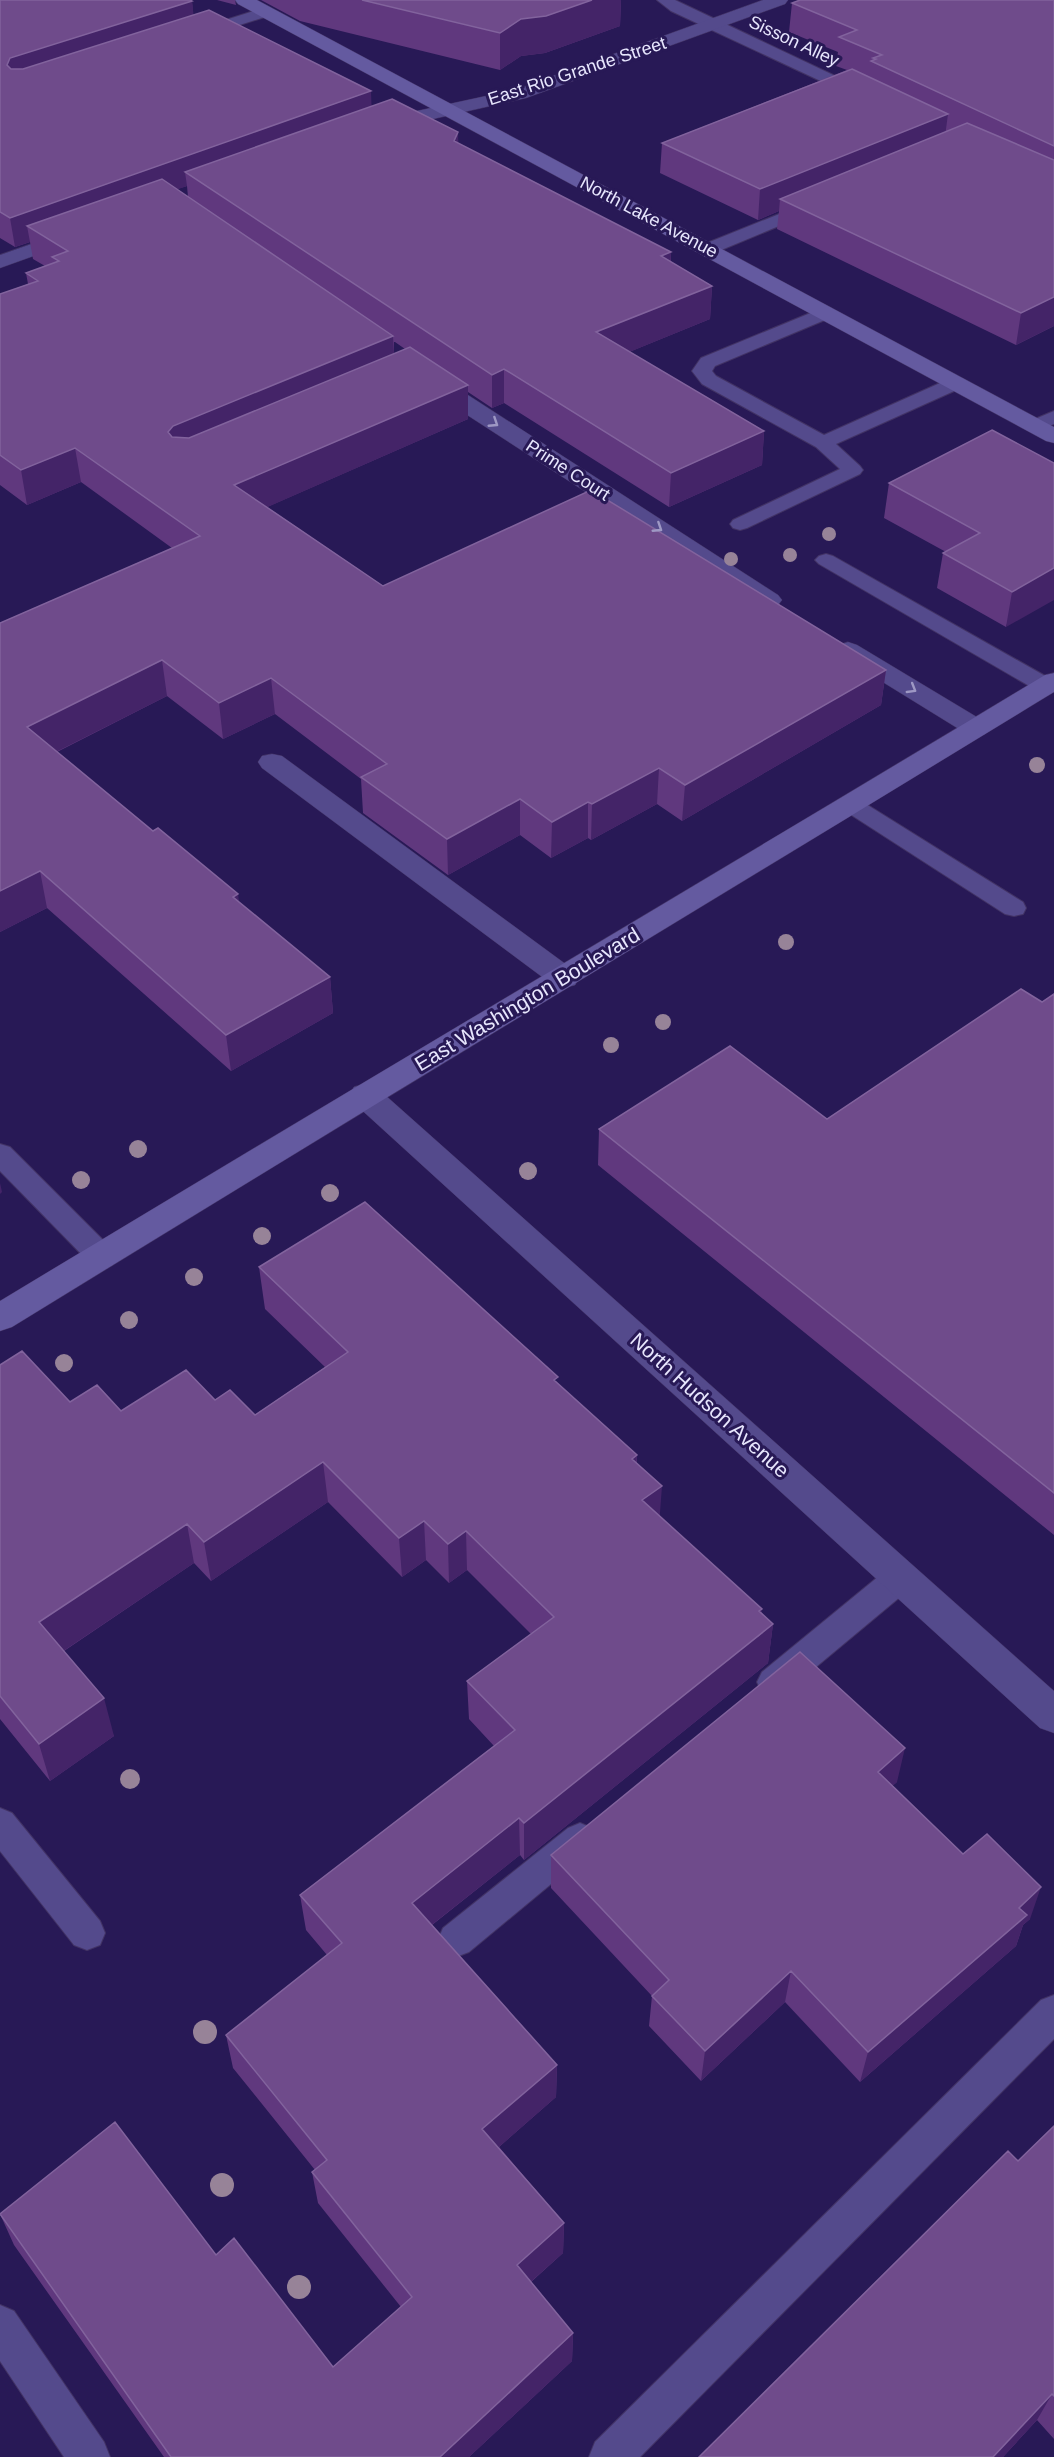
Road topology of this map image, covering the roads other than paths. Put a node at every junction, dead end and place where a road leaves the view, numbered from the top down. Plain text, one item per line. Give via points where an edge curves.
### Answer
1 (244, 0) edge
2 (665, 0) edge
3 (779, 0) edge
4 (266, 12) junction
5 (713, 25) junction
6 (185, 38) edge
7 (880, 104) edge
8 (449, 110) junction
9 (366, 130) edge
10 (826, 201) edge
11 (92, 229) edge
12 (708, 249) junction
13 (0, 262) edge
14 (825, 313) junction
15 (415, 370) edge
16 (956, 383) junction
17 (1048, 426) edge
18 (823, 443) junction
19 (740, 524) dead end
20 (826, 560) dead end
21 (784, 609) edge
22 (834, 641) edge
23 (1050, 684) edge
24 (976, 728) junction
25 (272, 762) dead end
26 (850, 804) junction
27 (1014, 908) dead end
28 (564, 978) junction
29 (365, 1095) junction
30 (0, 1154) edge
31 (102, 1257) junction
32 (0, 1318) edge
33 (901, 1577) junction
34 (751, 1700) edge
35 (1054, 1716) edge
36 (603, 1820) edge
37 (0, 1824) edge
38 (87, 1933) dead end
39 (456, 1940) dead end
40 (1054, 2013) edge
41 (0, 2325) edge
42 (89, 2457) edge
43 (610, 2457) edge

1 - 4 main road, North Lake Avenue
2 - 5 lane, Sisson Alley
3 - 5 street, East Rio Grande Street
4 - 6 lane
4 - 8 main road, North Lake Avenue
5 - 7 lane, Sisson Alley
5 - 8 street, East Rio Grande Street via 519,94
8 - 9 street, East Rio Grande Street
8 - 12 main road, North Lake Avenue
10 - 12 lane
11 - 13 street
12 - 14 main road, North Lake Avenue
14 - 16 main road, North Lake Avenue
14 - 18 lane via 708,362 702,371 709,380
15 -> 21 street, Prime Court
16 - 17 main road, North Lake Avenue
16 - 18 lane
18 - 19 lane via 853,470
20 - 23 lane
22 -> 24 street
23 - 24 main road, East Washington Boulevard
24 - 26 main road, East Washington Boulevard
25 - 28 street
26 - 27 lane
26 - 28 main road, East Washington Boulevard
28 - 29 main road, East Washington Boulevard
29 - 31 main road, East Washington Boulevard
29 - 33 street, North Hudson Avenue
30 - 31 lane
31 - 32 main road, East Washington Boulevard
33 - 34 lane
33 - 35 street, North Hudson Avenue
36 - 39 lane
37 - 38 lane
40 - 43 lane
41 - 42 lane

